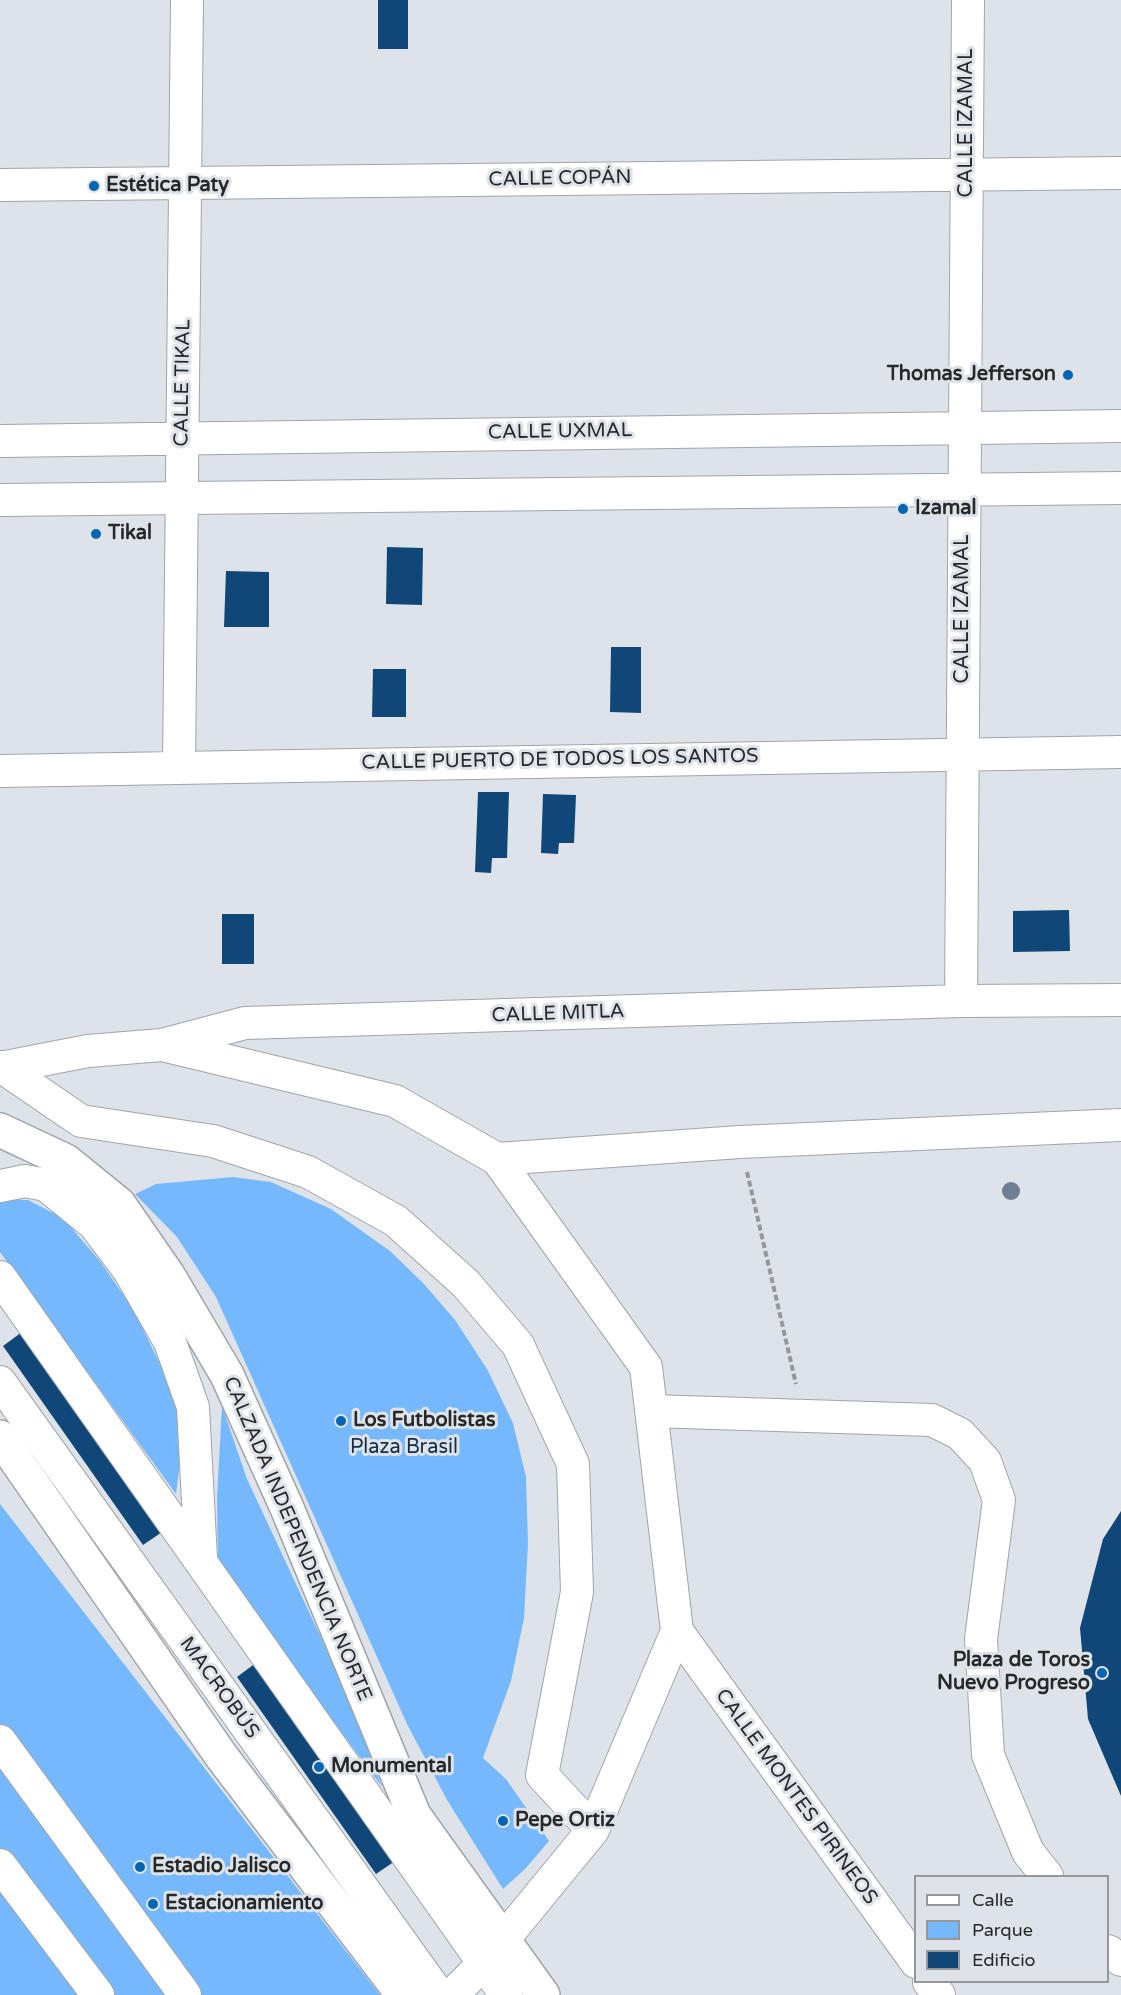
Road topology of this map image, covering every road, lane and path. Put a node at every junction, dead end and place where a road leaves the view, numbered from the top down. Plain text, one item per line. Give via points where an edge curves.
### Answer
1 (187, 0) edge
2 (968, 0) edge
3 (1121, 173) edge
4 (967, 175) junction
5 (185, 183) junction
6 (0, 185) edge
7 (1121, 426) edge
8 (964, 428) junction
9 (182, 437) junction
10 (0, 441) edge
11 (1121, 488) edge
12 (964, 490) junction
13 (182, 499) junction
14 (0, 500) edge
15 (1121, 752) edge
16 (962, 755) junction
17 (179, 766) junction
18 (0, 771) edge
19 (1121, 1000) edge
20 (961, 1001) junction
21 (162, 1045) junction
22 (1, 1067) edge
23 (1121, 1125) edge
24 (0, 1130) edge
25 (740, 1142) junction
26 (497, 1159) junction
27 (0, 1186) edge
28 (0, 1277) edge
29 (0, 1382) edge
30 (651, 1411) junction
31 (804, 1415) junction
32 (0, 1437) edge
33 (201, 1559) junction
34 (677, 1631) junction
35 (0, 1741) edge
36 (593, 1830) junction
37 (0, 1865) edge
38 (1046, 1875) edge
39 (493, 1951) junction
40 (914, 1961) edge
41 (930, 1983) edge
42 (98, 1995) edge
43 (185, 1995) edge
44 (403, 1995) edge
45 (439, 1995) edge
46 (452, 1995) edge
47 (506, 1995) edge
48 (543, 1995) edge
49 (939, 1995) edge

1 - 5 street, CALLE TIKAL
2 - 4 street, CALLE IZAMAL
3 - 4 street, CALLE COPÁN
4 - 5 street, CALLE COPÁN
4 - 8 street, CALLE IZAMAL
5 - 6 street, CALLE COPÁN
5 - 9 street, CALLE TIKAL
7 - 8 street, CALLE UXMAL
8 - 9 street, CALLE UXMAL
8 - 12 street, CALLE IZAMAL
9 - 10 street, CALLE UXMAL
9 - 13 street, CALLE TIKAL
11 - 12 street
12 - 13 street
12 - 16 street, CALLE IZAMAL
13 - 14 street
13 - 17 street, CALLE TIKAL
15 - 16 street, CALLE PUERTO DE TODOS LOS SANTOS
16 - 17 street, CALLE PUERTO DE TODOS LOS SANTOS
16 - 20 street, CALLE IZAMAL
17 - 18 street, CALLE PUERTO DE TODOS LOS SANTOS
19 - 20 street, CALLE MITLA
20 - 21 street, CALLE MITLA via 245,1023
21 - 22 street, CALLE MITLA via 88,1051
21 - 26 street via 395,1101
22 - 36 street via 81,1121 213,1142 308,1172 396,1221 466,1284 518,1345 573,1464 577,1592 542,1776
23 - 25 street
24 - 39 main road, CALZADA INDEPENDENCIA NORTE via 66,1161 119,1204 168,1275 237,1395 288,1508 414,1815
25 - 26 street
25 - 31 path
26 - 30 street via 646,1367
27 - 33 street via 25,1181 46,1185 94,1224 130,1272 170,1342 193,1407
28 - 33 street
29 - 45 street, MACROBÚS
30 - 31 street
30 - 34 street
31 - 38 street via 932,1419 960,1434 985,1461 999,1500 981,1639 988,1755 1028,1852
32 - 44 main road via 222,1757
33 - 39 street
34 - 36 street
34 - 40 street, CALLE MONTES PIRINEOS
35 - 43 street
36 - 39 street
37 - 42 street
39 - 46 street
39 - 47 street
39 - 48 main road, CALZADA INDEPENDENCIA NORTE
41 - 49 street

